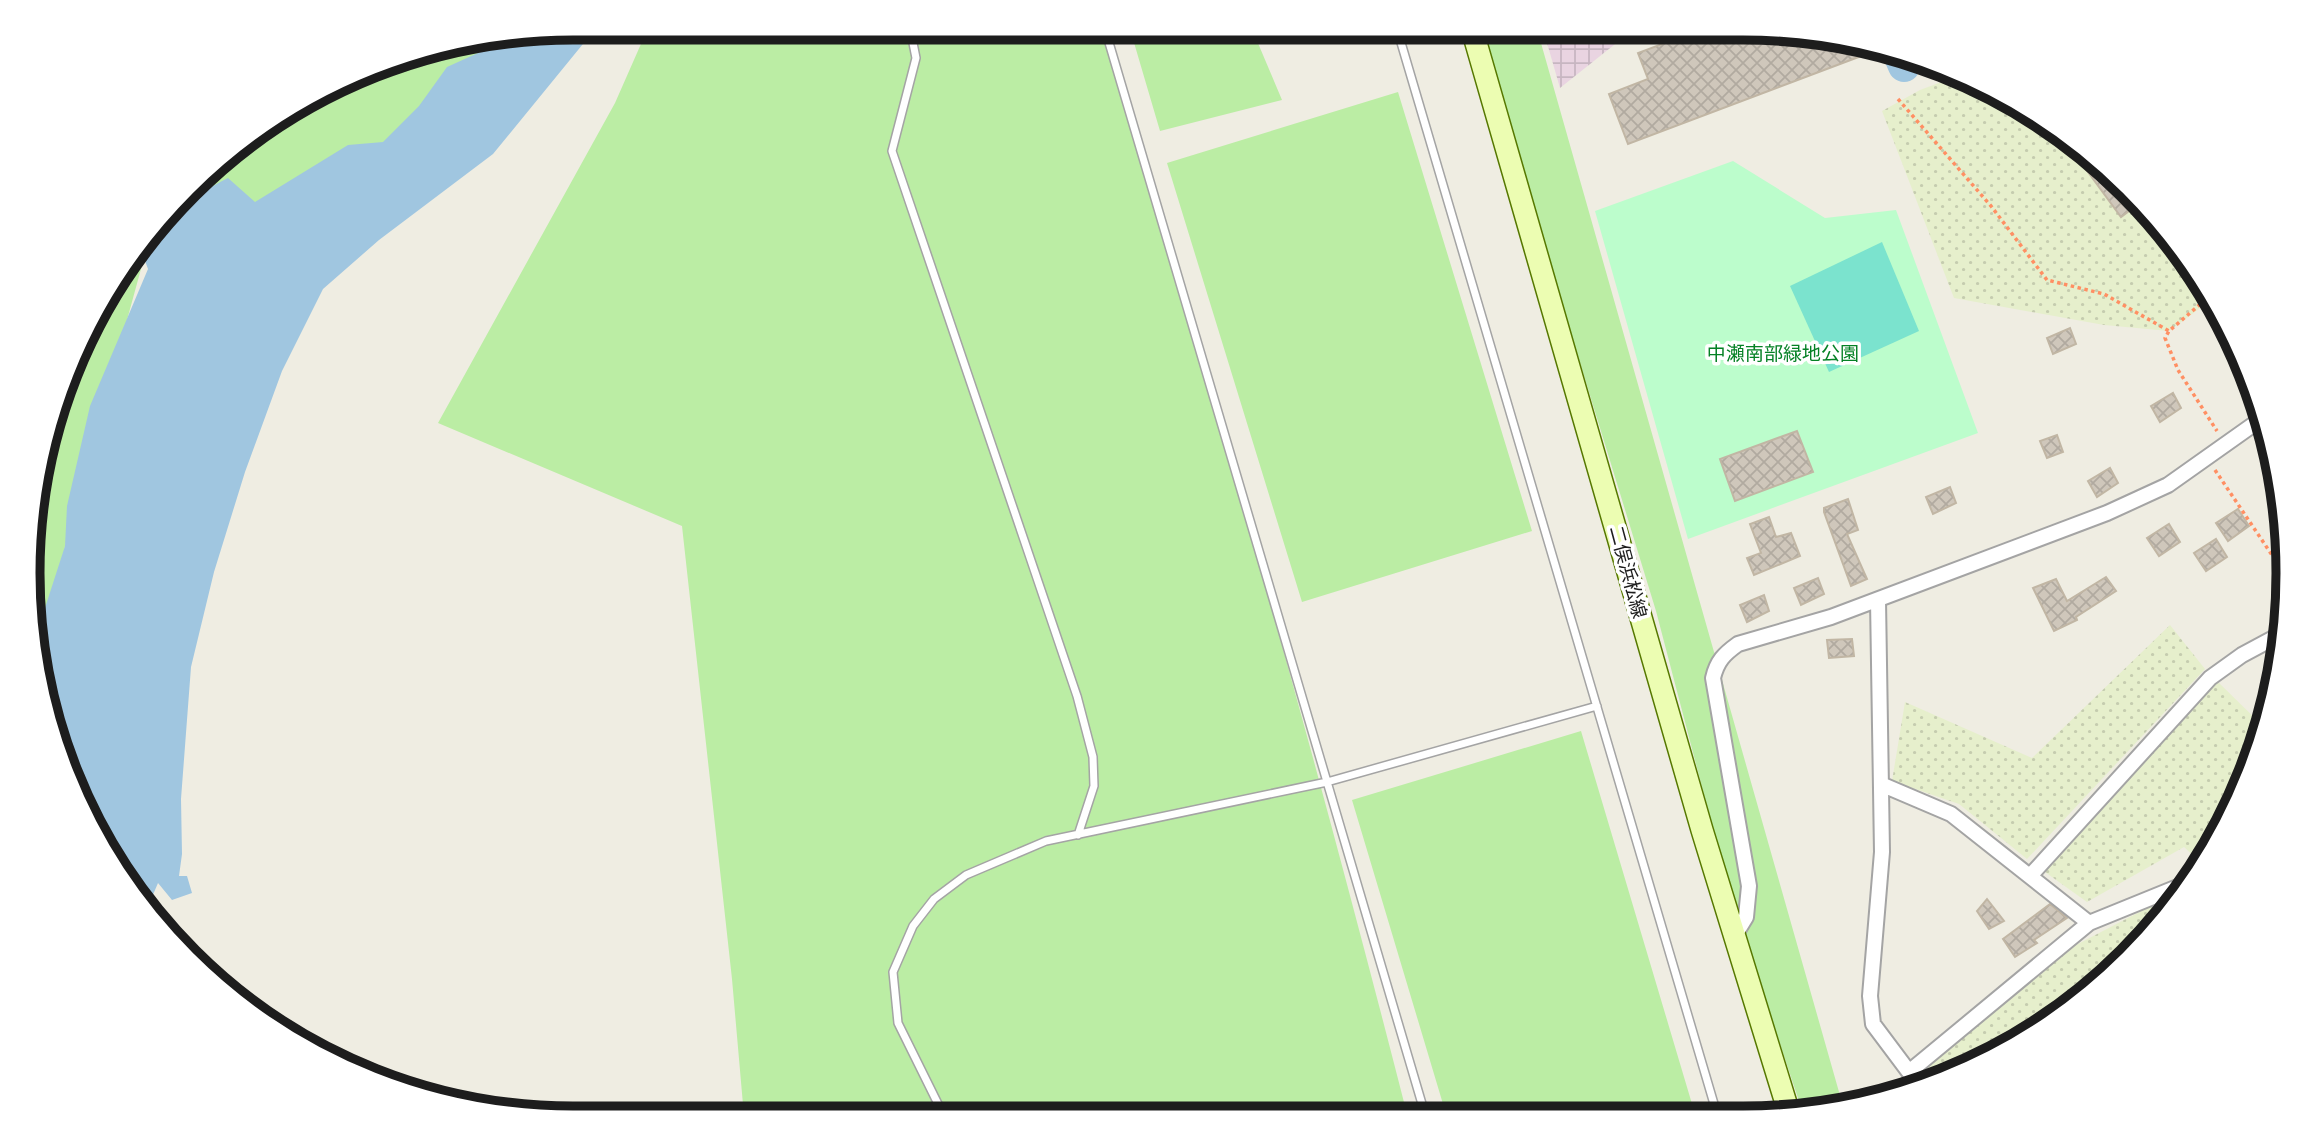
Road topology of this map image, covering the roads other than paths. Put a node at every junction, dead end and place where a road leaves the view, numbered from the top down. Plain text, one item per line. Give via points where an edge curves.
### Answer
1 (912, 40) edge
2 (1108, 40) edge
3 (1400, 40) edge
4 (1475, 40) edge
5 (2254, 424) edge
6 (1878, 600) junction
7 (2271, 639) edge
8 (1597, 706) junction
9 (1327, 782) junction
10 (1883, 785) junction
11 (1078, 835) junction
12 (2030, 876) junction
13 (2171, 890) edge
14 (2089, 923) junction
15 (1735, 935) junction
16 (1786, 1104) edge
17 (939, 1106) edge
18 (1423, 1106) edge
19 (1715, 1106) edge

1 - 11 lane via 916,58 892,151 1077,696 1093,757 1094,786
2 - 9 lane
3 - 8 lane
4 - 15 main road, 二俣浜松線
5 - 6 street via 2168,485 2107,513
6 - 10 street
6 - 15 street via 1738,644 1716,662 1716,699 1749,886 1746,917
7 - 12 street via 2210,678
8 - 9 lane
8 - 19 lane
9 - 11 lane
9 - 18 lane
10 - 12 street via 1951,814
10 - 14 street via 1870,996 1873,1024 1909,1072
11 - 17 lane via 1046,841 966,875 934,899 897,957 893,972 898,1023
12 - 14 street
13 - 14 street
15 - 16 main road, 二俣浜松線

